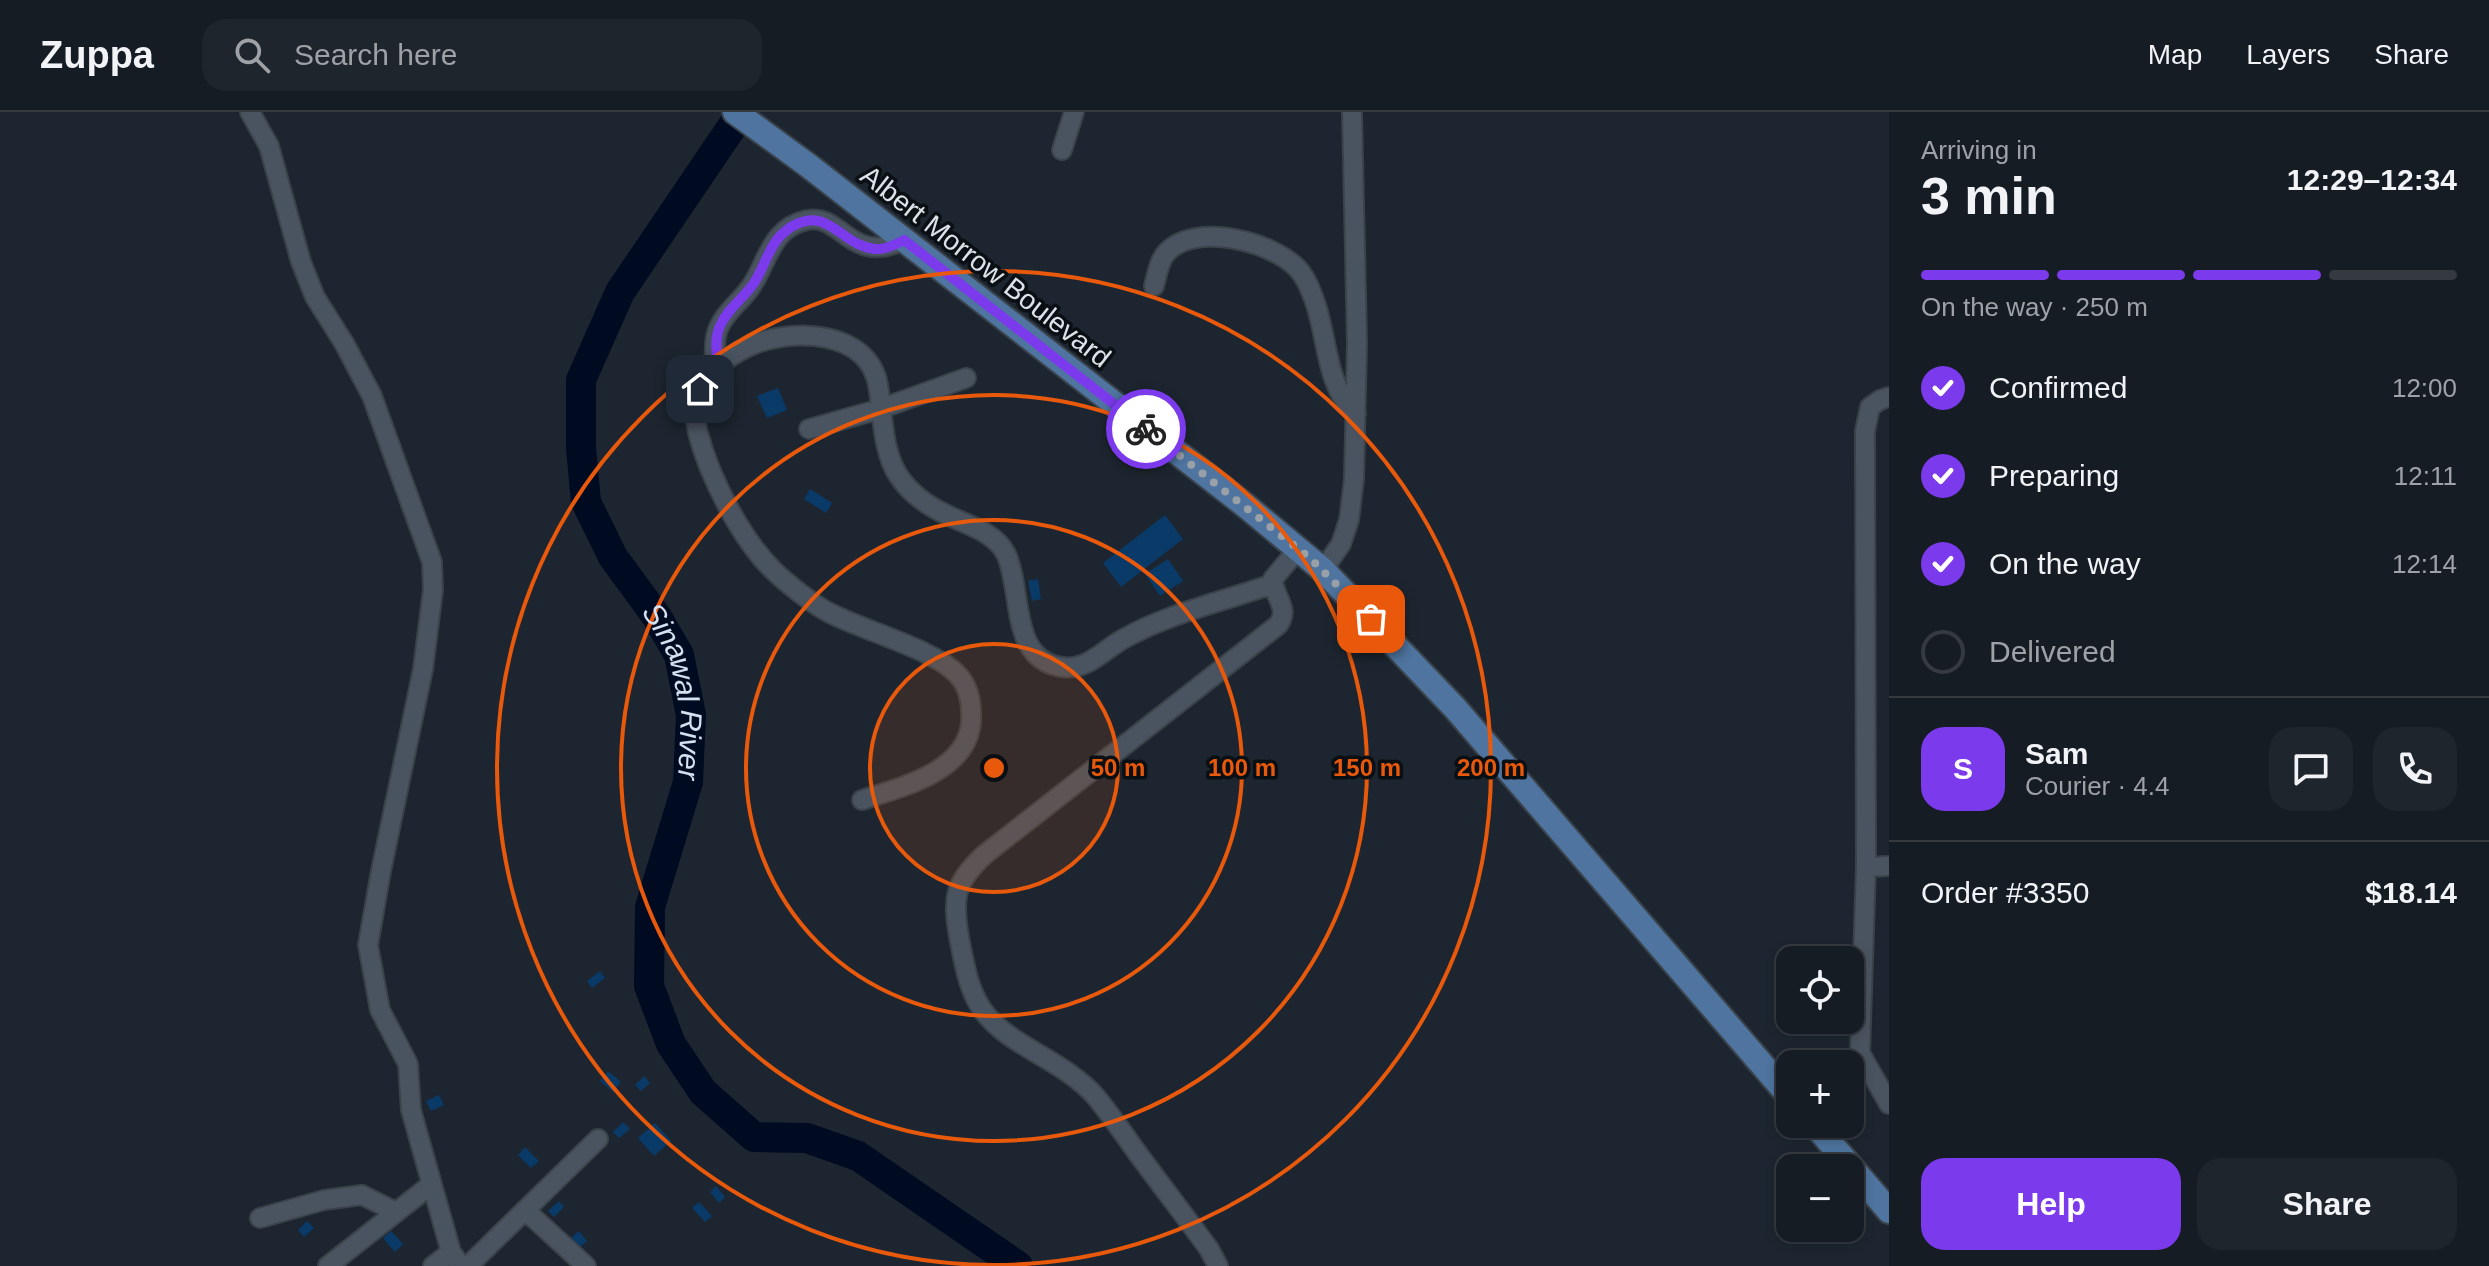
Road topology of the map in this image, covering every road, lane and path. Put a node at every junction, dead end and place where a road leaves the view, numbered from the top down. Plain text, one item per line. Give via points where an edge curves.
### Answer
1 (250, 112) edge
2 (735, 112) edge
3 (1059, 112) edge
4 (1074, 112) edge
5 (1352, 112) edge
6 (1068, 130) junction
7 (1062, 150) dead end
8 (904, 240) junction
9 (1154, 286) dead end
10 (715, 370) junction
11 (966, 378) dead end
12 (1889, 397) edge
13 (880, 409) junction
14 (1356, 414) junction
15 (809, 429) dead end
16 (1298, 549) junction
17 (1323, 570) junction
18 (1273, 584) junction
19 (862, 800) dead end
20 (1889, 866) edge
21 (1866, 867) junction
22 (1855, 1050) edge
23 (1864, 1071) edge
24 (1776, 1081) edge
25 (1889, 1104) edge
26 (1826, 1138) edge
27 (598, 1139) dead end
28 (432, 1184) junction
29 (525, 1210) junction
30 (1889, 1211) edge
31 (396, 1212) junction
32 (260, 1218) dead end
33 (456, 1259) edge
34 (328, 1266) edge
35 (433, 1266) edge
36 (468, 1266) edge
37 (586, 1266) edge
38 (1218, 1266) edge

1 - 28 street via 269,146 315,297 372,396 432,562 423,669 368,945 380,1010 408,1064 411,1110
2 - 8 main road, Albert Morrow Boulevard
3 - 6 street
4 - 6 street
5 - 14 street
6 - 7 street
8 - 10 street via 876,249 826,222 809,219 791,227 773,242 756,280 728,310 718,329
8 - 16 main road, Albert Morrow Boulevard
9 - 14 street via 1163,255 1186,240 1206,236 1246,241 1275,252 1297,268 1312,295 1332,373
10 - 13 street via 755,344 830,338 858,351 871,367
10 - 19 street via 700,389 693,416 700,444 742,530 772,570 827,612 941,661 960,677 972,701 963,748 941,769
11 - 13 street
12 - 21 street via 1870,407 1865,431
13 - 15 street
13 - 18 street via 896,473 914,496 979,529 1004,551 1016,585 1022,633 1049,664 1079,666 1124,638
14 - 17 street via 1349,520
16 - 17 main road, Albert Morrow Boulevard
16 - 18 street
17 - 24 main road, Albert Morrow Boulevard via 1455,708
18 - 38 street via 1284,614 1278,625 984,855 964,875 956,896 964,966 984,1012 1095,1096
20 - 21 street
21 - 22 street
23 - 25 street
26 - 30 main road
27 - 29 street
28 - 31 street
28 - 33 street
29 - 36 street
29 - 37 street
31 - 32 street via 362,1195
31 - 34 street
33 - 35 street

